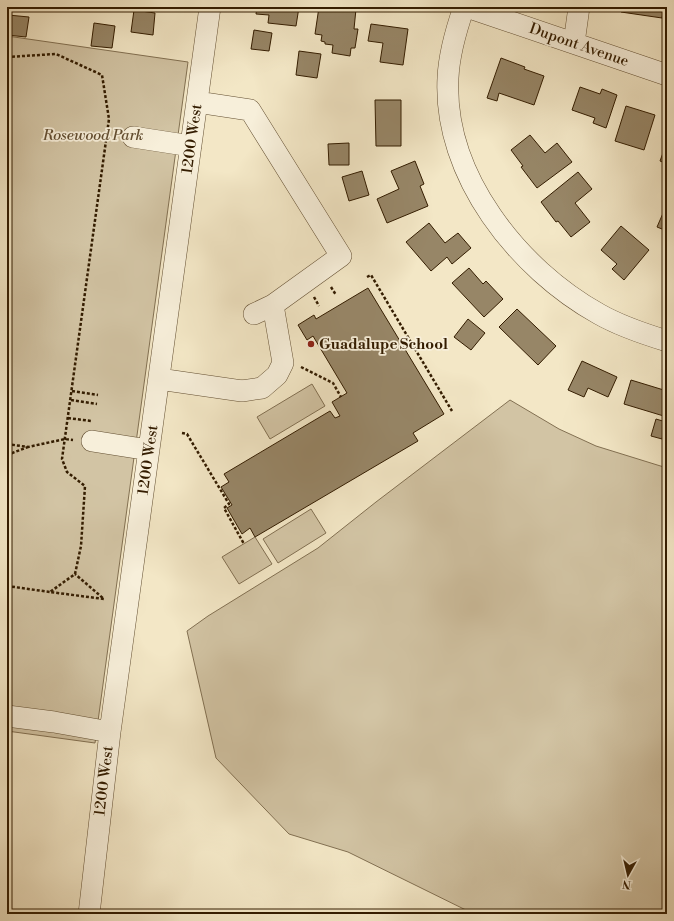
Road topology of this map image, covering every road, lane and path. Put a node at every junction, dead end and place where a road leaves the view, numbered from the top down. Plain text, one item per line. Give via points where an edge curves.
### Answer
1 (210, 7) edge
2 (464, 7) edge
3 (468, 7) edge
4 (579, 7) edge
5 (574, 43) junction
6 (7, 57) edge
7 (667, 74) edge
8 (197, 102) junction
9 (133, 137) dead end
10 (191, 146) junction
11 (367, 277) dead end
12 (273, 305) junction
13 (254, 314) dead end
14 (667, 341) edge
15 (295, 364) dead end
16 (159, 379) junction
17 (72, 391) junction
18 (98, 395) dead end
19 (341, 397) dead end
20 (70, 400) junction
21 (97, 404) dead end
22 (452, 411) dead end
23 (68, 418) junction
24 (93, 432) joint
25 (182, 433) dead end
26 (65, 439) junction
27 (7, 444) edge
28 (28, 447) junction
29 (149, 450) junction
30 (7, 455) edge
31 (244, 544) dead end
32 (75, 574) junction
33 (7, 586) edge
34 (50, 592) junction
35 (7, 716) edge
36 (110, 732) junction
37 (89, 914) edge

1 - 8 street, 1200 West
2 - 14 street via 449,63 450,112 463,164 490,214 510,241 574,298 600,315
3 - 5 street, Dupont Avenue
4 - 5 street
5 - 7 street, Dupont Avenue
6 - 17 path via 56,54 102,74 109,119
8 - 10 street, 1200 West
8 - 12 street via 250,110 341,256
9 - 10 street
10 - 16 street, 1200 West
11 - 22 path via 371,275
12 - 13 street
12 - 16 street via 284,363 277,375 262,388 242,391
15 - 19 path via 333,383
16 - 29 street, 1200 West
17 - 18 path
17 - 20 path
20 - 21 path
20 - 23 path
23 - 24 path
23 - 26 path
24 - 29 street
25 - 31 path via 187,434 229,504 224,508
26 - 28 path
26 - 32 path via 62,459 67,472 85,486 81,546
27 - 28 path
28 - 30 path
29 - 36 street, 1200 West
32 - 34 path
32 - 34 path via 105,599
33 - 34 path
35 - 36 street
36 - 37 street, 1200 West

